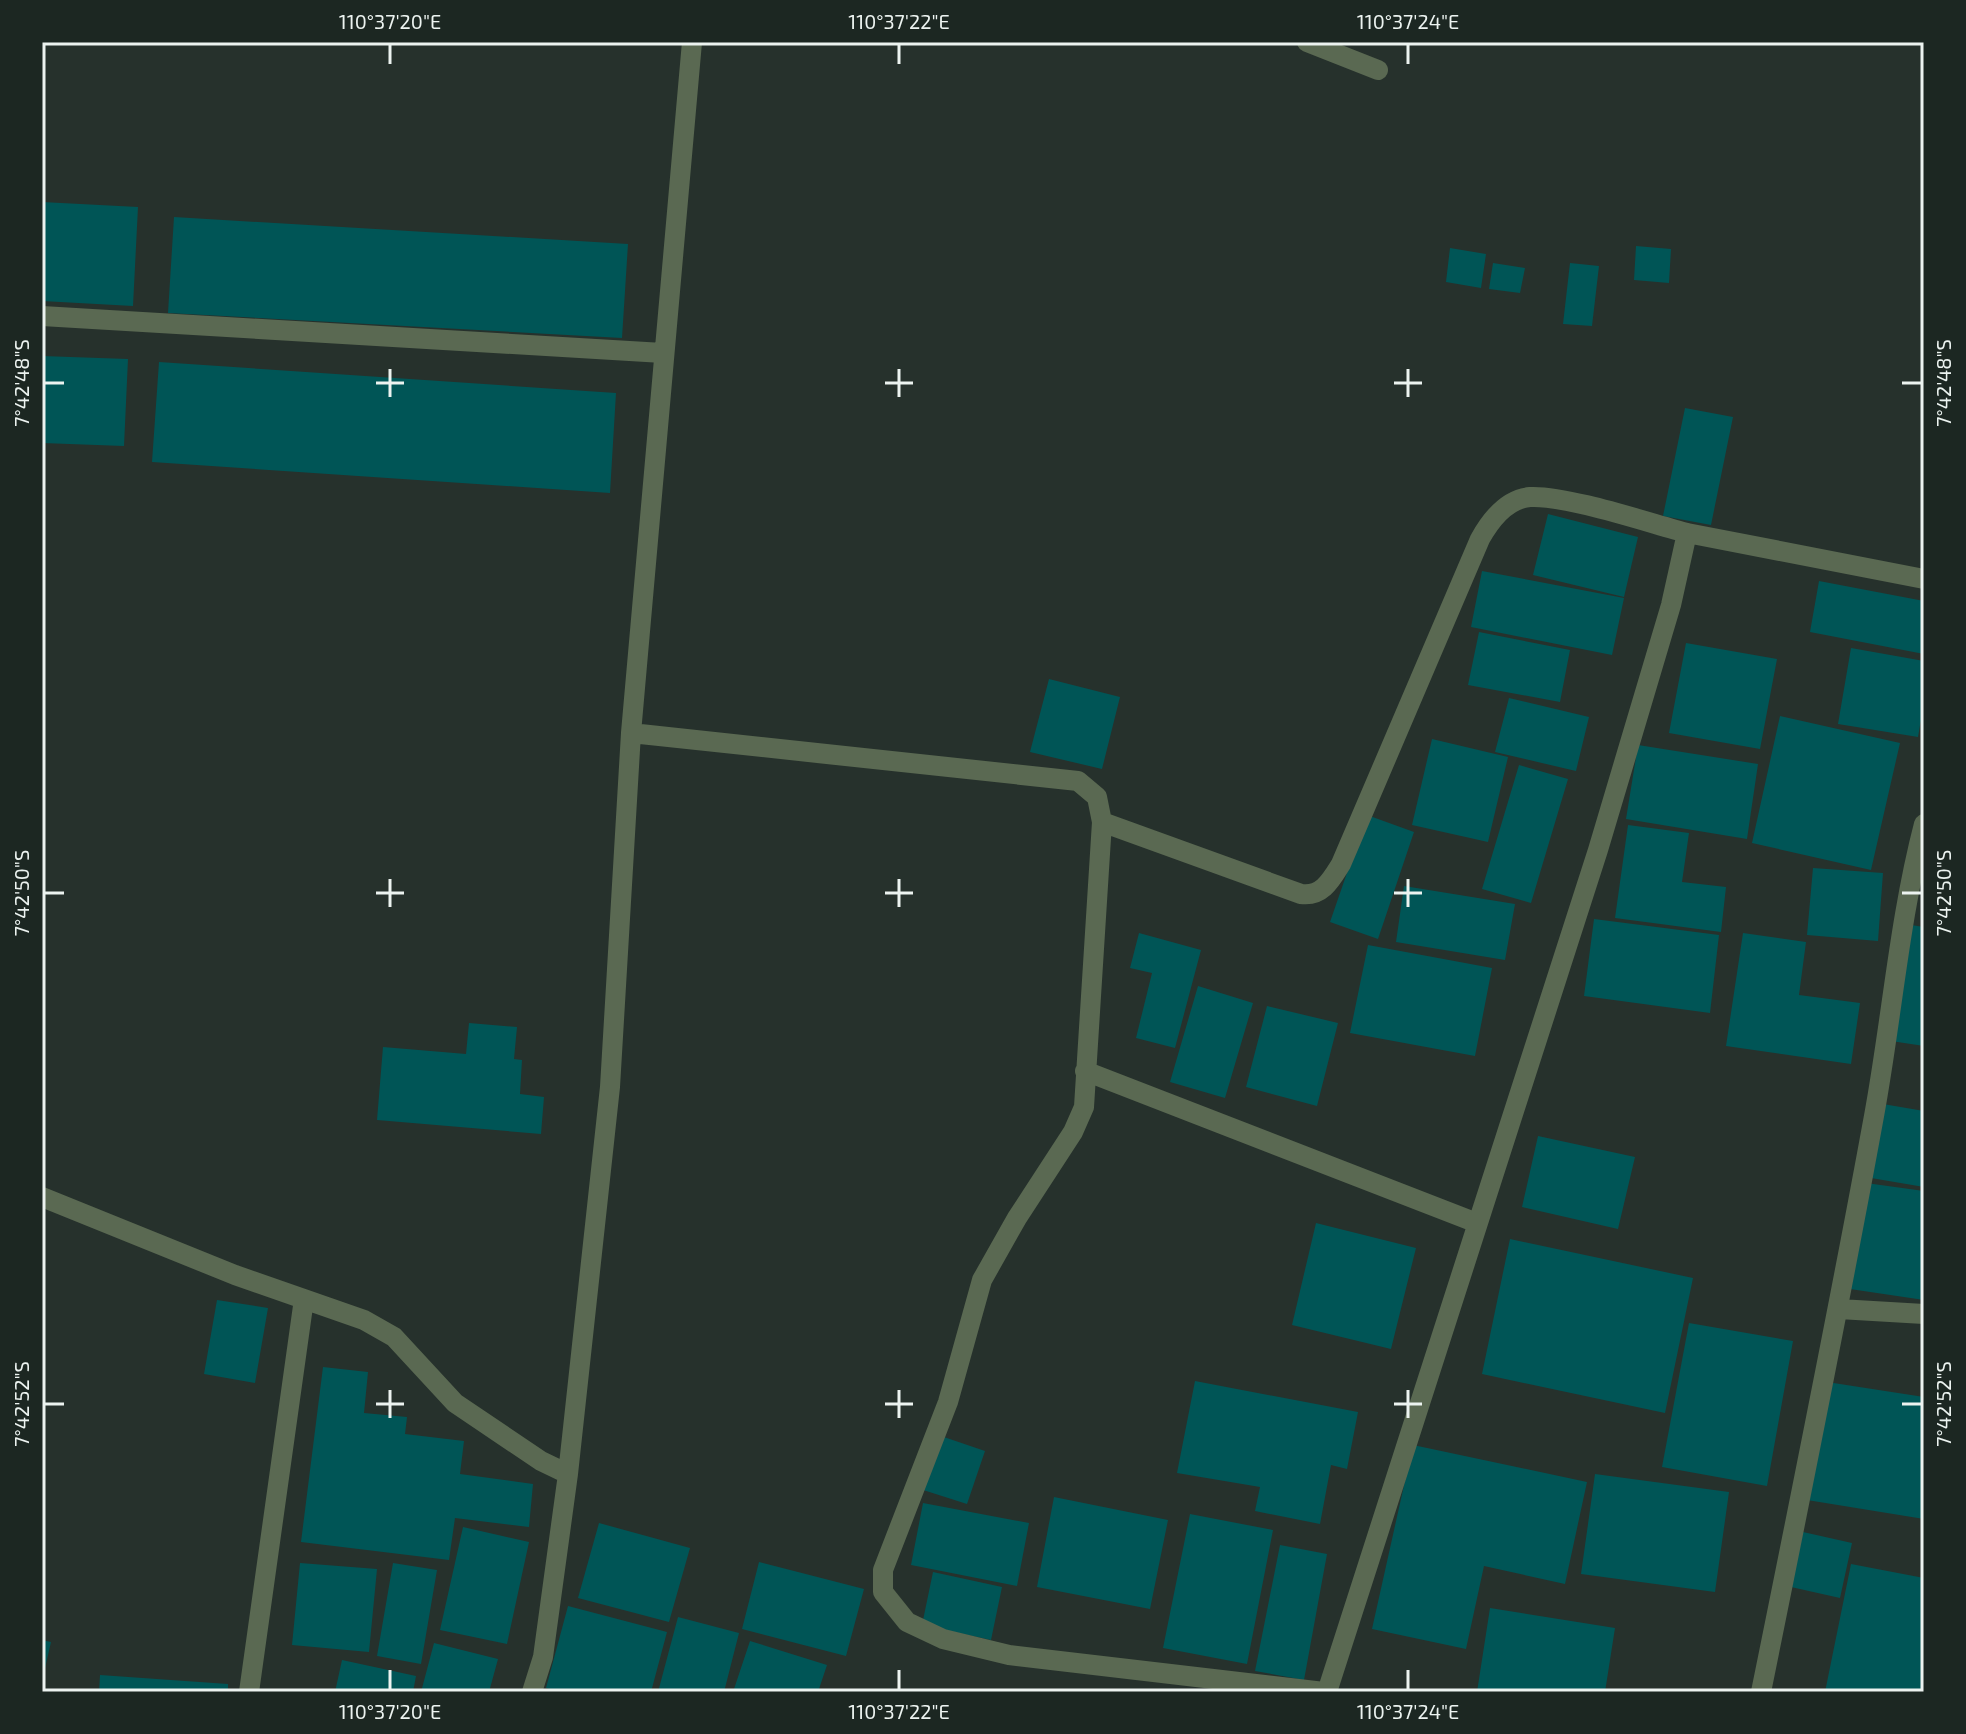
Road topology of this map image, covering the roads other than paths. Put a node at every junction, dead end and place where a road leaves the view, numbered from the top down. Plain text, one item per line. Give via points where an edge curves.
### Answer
1 (692, 42) edge
2 (1307, 42) edge
3 (1378, 70) dead end
4 (42, 316) edge
5 (663, 353) junction
6 (1687, 533) junction
7 (1924, 579) edge
8 (631, 733) junction
9 (1102, 822) junction
10 (1924, 824) edge
11 (1916, 900) edge
12 (1085, 1071) junction
13 (42, 1197) edge
14 (1477, 1223) junction
15 (304, 1299) junction
16 (1839, 1309) junction
17 (1924, 1314) edge
18 (568, 1474) junction
19 (249, 1692) edge
20 (532, 1692) edge
21 (1325, 1692) edge
22 (1761, 1692) edge

1 - 5 street
2 - 3 street
4 - 5 street
5 - 8 street
6 - 7 street
6 - 9 street via 1529,497 1500,512 1480,539 1341,864 1317,893 1301,894
6 - 14 street via 1671,605 1598,850
8 - 9 street via 1078,781 1097,797
8 - 18 street via 610,1087
9 - 12 street
10 - 11 street
11 - 16 street
12 - 14 street
12 - 21 street via 1084,1107 1073,1132 982,1280 948,1402 883,1570 883,1592 907,1622 943,1639 1009,1655
13 - 15 street
14 - 21 street
15 - 18 street via 394,1337 455,1403
15 - 19 street
16 - 17 street
16 - 22 street
18 - 20 street via 543,1657

